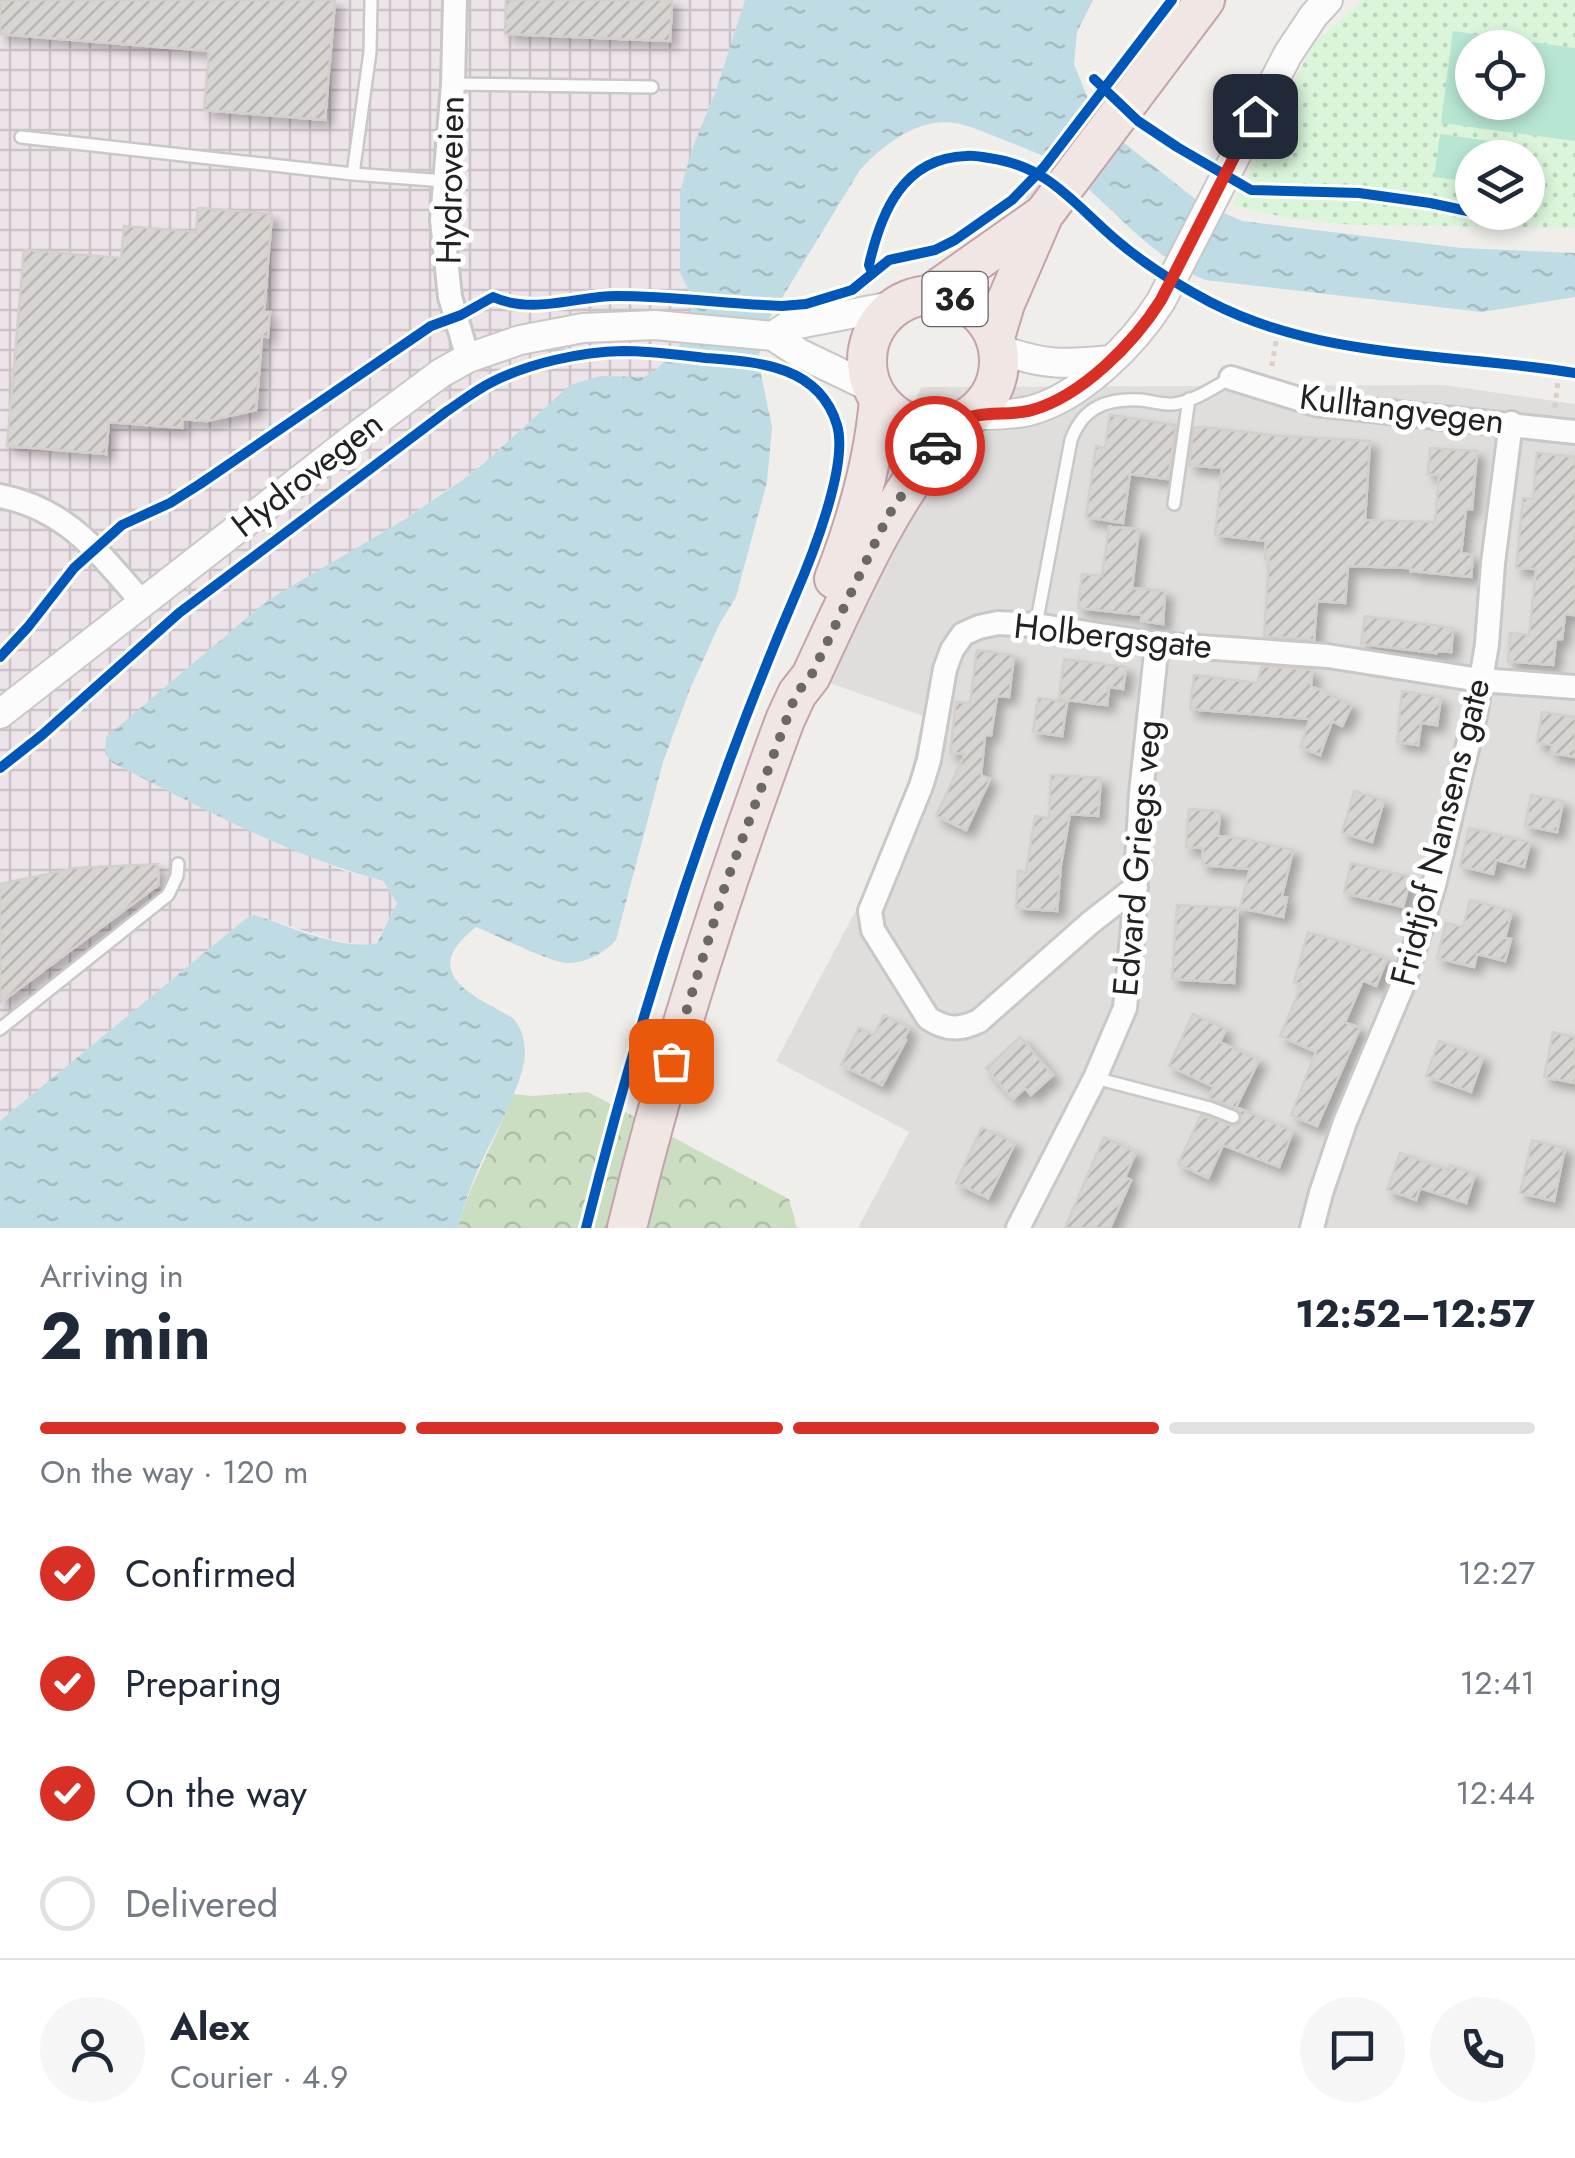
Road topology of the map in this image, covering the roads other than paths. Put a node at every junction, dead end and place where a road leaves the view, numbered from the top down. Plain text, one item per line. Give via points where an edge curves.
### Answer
1 (371, 0) edge
2 (455, 0) edge
3 (1205, 0) edge
4 (1328, 0) edge
5 (453, 84) junction
6 (652, 86) dead end
7 (21, 137) dead end
8 (353, 174) junction
9 (445, 181) junction
10 (1044, 214) junction
11 (913, 300) junction
12 (773, 336) junction
13 (997, 343) junction
14 (468, 358) junction
15 (1110, 360) junction
16 (1231, 378) joint
17 (875, 393) junction
18 (1189, 399) junction
19 (963, 420) junction
20 (1511, 423) junction
21 (1564, 430) edge
22 (0, 496) edge
23 (1174, 504) dead end
24 (142, 602) junction
25 (1036, 625) junction
26 (1157, 644) junction
27 (1480, 680) junction
28 (1575, 687) edge
29 (796, 694) junction
30 (0, 714) edge
31 (178, 864) dead end
32 (1136, 888) junction
33 (0, 1029) edge
34 (1095, 1078) junction
35 (1233, 1118) dead end
36 (627, 1228) edge
37 (1018, 1228) edge
38 (1312, 1228) edge

1 - 8 lane
2 - 5 street, Hydroveien
3 - 10 highway, 36
4 - 15 street via 1288,54 1168,288 1146,324
5 - 6 lane
5 - 9 street, Hydroveien
7 - 8 lane
8 - 9 lane
9 - 14 street, Hydroveien via 450,297
10 - 11 highway, 36
10 - 13 highway, 36 via 1005,304
11 - 12 street via 788,326
11 - 13 highway, 36 via 950,296 969,305 985,318
11 - 17 highway, 36 via 883,317 872,333 867,370
12 - 14 street, Hydrovegen via 655,324 567,331
12 - 17 street
13 - 15 street via 1028,360
13 - 19 highway, 36 via 995,386
14 - 24 street, Hydrovegen
15 - 19 street via 1053,402
16 - 18 lane
16 - 20 street, Kulltangvegen via 1315,404
17 - 19 highway via 912,424 932,428
17 - 29 highway, 36 via 875,442 862,499 798,671
18 - 23 lane
18 - 25 lane via 1110,401 1080,420
19 - 29 highway, 36 via 926,458 888,516 811,676
20 - 21 street, Kulltangvegen
20 - 27 street, Fridtjof Nansens gate
22 - 24 street via 70,526
24 - 30 street, Hydrovegen
25 - 26 street, Holbergsgate
25 - 32 street, Holbergsgate via 979,627 963,634 952,650 928,760 870,911 872,930 928,1018 940,1026 966,1027
26 - 27 street, Holbergsgate via 1328,656
26 - 32 street, Edvard Griegs veg
27 - 28 street, Holbergsgate
27 - 38 street, Fridtjof Nansens gate via 1419,940 1346,1122
29 - 36 highway, 36 via 693,985
31 - 33 lane via 168,895
32 - 34 street, Edvard Griegs veg via 1125,1008
34 - 35 lane
34 - 37 street, Edvard Griegs veg

